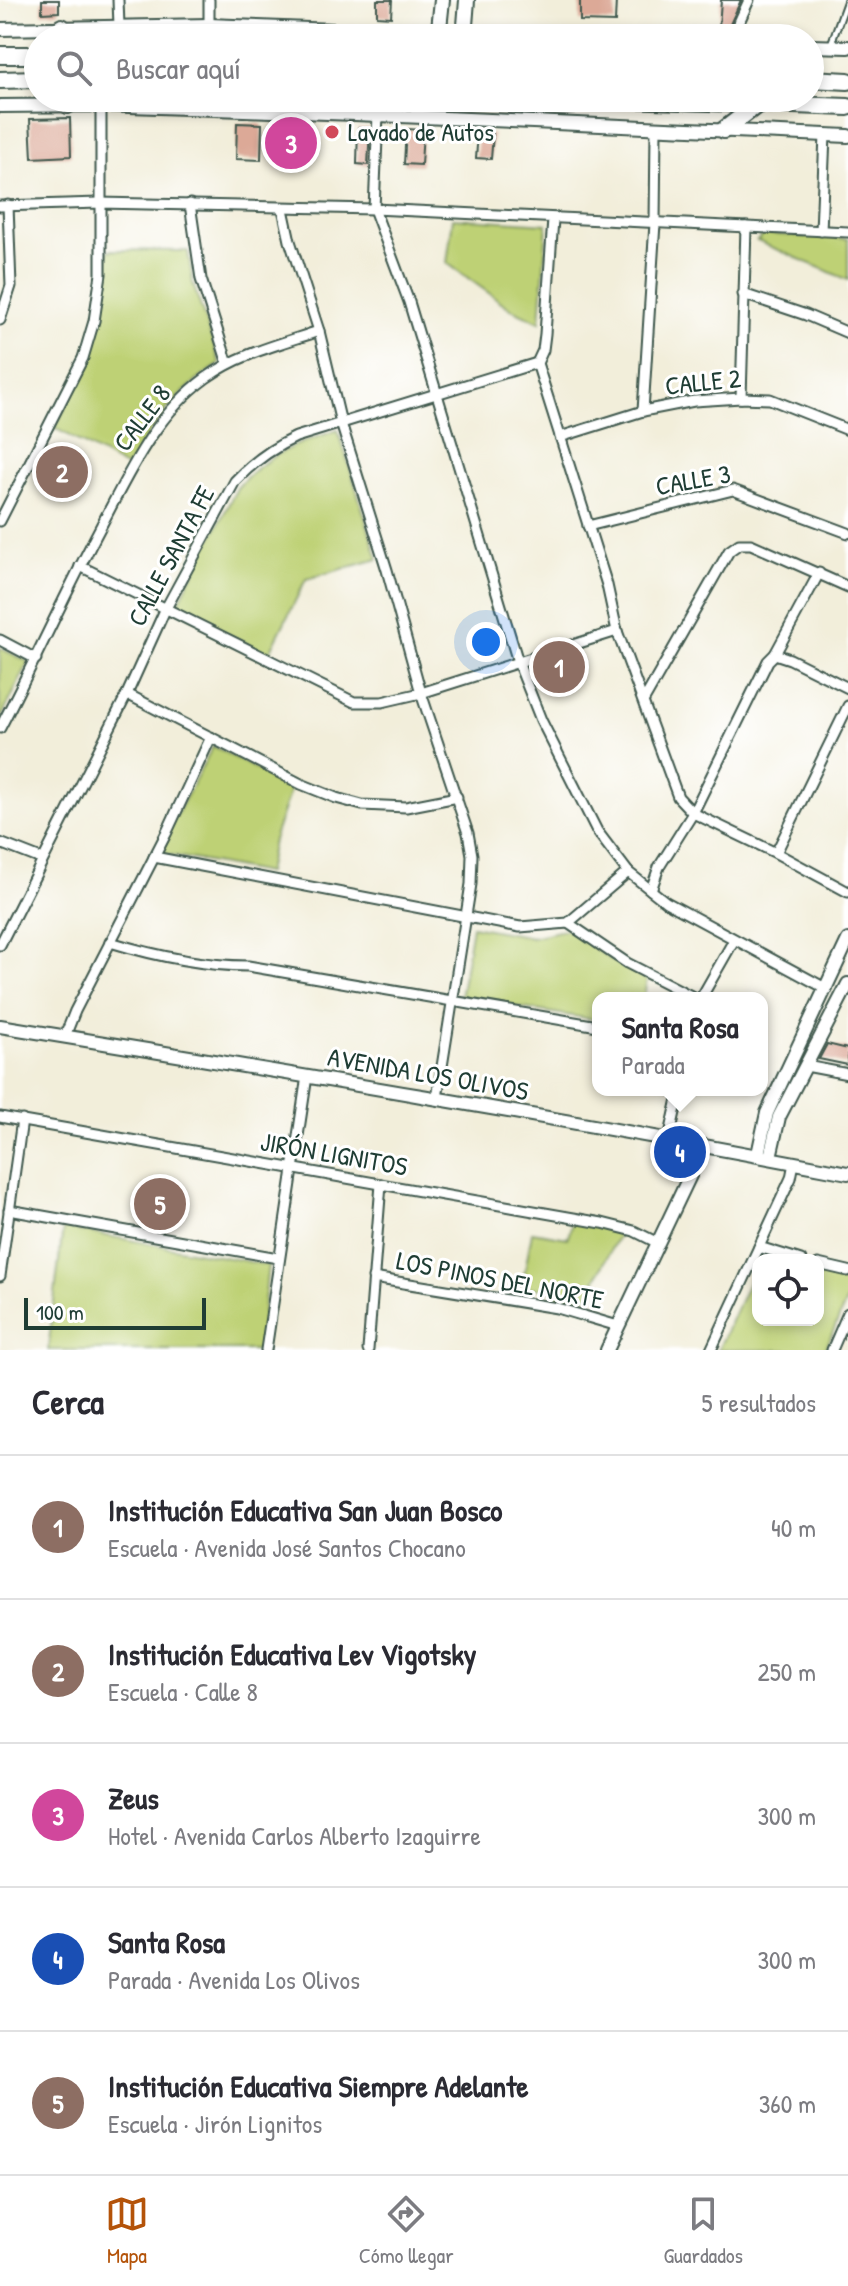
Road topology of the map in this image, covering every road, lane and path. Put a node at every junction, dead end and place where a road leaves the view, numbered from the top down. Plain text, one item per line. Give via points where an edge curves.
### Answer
1 (118, 0) edge
2 (209, 0) edge
3 (442, 0) edge
4 (467, 0) edge
5 (749, 0) edge
6 (847, 0) edge
7 (119, 24) edge
8 (209, 24) edge
9 (439, 24) edge
10 (465, 24) edge
11 (738, 24) edge
12 (24, 28) edge
13 (0, 29) edge
14 (824, 46) edge
15 (830, 46) junction
16 (848, 47) edge
17 (0, 55) edge
18 (24, 55) edge
19 (0, 80) edge
20 (824, 80) edge
21 (24, 81) edge
22 (848, 81) edge
23 (24, 104) edge
24 (0, 106) edge
25 (824, 106) edge
26 (848, 107) edge
27 (101, 112) edge
28 (295, 112) edge
29 (379, 112) edge
30 (748, 112) edge
31 (378, 115) junction
32 (656, 129) junction
33 (724, 130) junction
34 (825, 135) junction
35 (848, 136) edge
36 (99, 203) junction
37 (190, 204) junction
38 (4, 205) edge
39 (283, 209) junction
40 (374, 209) junction
41 (553, 219) junction
42 (655, 223) junction
43 (746, 227) junction
44 (821, 231) junction
45 (848, 232) edge
46 (743, 294) junction
47 (0, 320) edge
48 (319, 331) junction
49 (848, 333) edge
50 (537, 363) junction
51 (228, 364) junction
52 (437, 394) junction
53 (741, 398) junction
54 (643, 411) junction
55 (341, 423) junction
56 (848, 430) edge
57 (560, 437) junction
58 (0, 521) edge
59 (588, 526) junction
60 (848, 533) edge
61 (80, 566) junction
62 (819, 573) junction
63 (848, 587) edge
64 (165, 610) junction
65 (617, 631) junction
66 (0, 640) edge
67 (775, 654) junction
68 (36, 659) junction
69 (518, 662) junction
70 (848, 688) edge
71 (421, 693) junction
72 (127, 694) junction
73 (644, 700) junction
74 (848, 706) edge
75 (0, 728) edge
76 (211, 737) junction
77 (457, 797) junction
78 (693, 813) junction
79 (0, 843) edge
80 (776, 853) junction
81 (154, 857) junction
82 (41, 859) junction
83 (628, 872) junction
84 (651, 890) junction
85 (848, 892) edge
86 (466, 916) junction
87 (568, 923) junction
88 (734, 940) junction
89 (848, 940) edge
90 (110, 942) junction
91 (0, 945) edge
92 (832, 975) junction
93 (848, 981) edge
94 (827, 989) junction
95 (683, 992) edge
96 (704, 992) edge
97 (452, 1003) junction
98 (592, 1025) edge
99 (0, 1026) edge
100 (65, 1036) junction
101 (806, 1066) junction
102 (848, 1074) edge
103 (307, 1076) junction
104 (679, 1096) edge
105 (437, 1098) junction
106 (0, 1117) edge
107 (22, 1120) junction
108 (669, 1139) junction
109 (704, 1146) junction
110 (764, 1156) junction
111 (794, 1163) junction
112 (295, 1170) junction
113 (848, 1173) edge
114 (381, 1184) junction
115 (9, 1210) junction
116 (658, 1243) junction
117 (759, 1247) junction
118 (782, 1254) edge
119 (278, 1258) junction
120 (824, 1265) edge
121 (848, 1271) edge
122 (0, 1276) edge
123 (373, 1278) junction
124 (848, 1313) edge
125 (618, 1326) junction
126 (266, 1350) edge
127 (368, 1350) edge
128 (607, 1350) edge
129 (711, 1350) edge
130 (832, 1350) edge

1 - 7 street
2 - 8 street
3 - 9 main road
4 - 10 main road
5 - 11 street
6 - 15 lane
12 - 13 street
14 - 15 street
15 - 16 street
17 - 18 main road
19 - 21 main road
20 - 22 main road
23 - 24 street
25 - 26 main road
27 - 36 street
28 - 31 street
29 - 31 main road
30 - 33 main road
31 - 32 street
31 - 40 street
32 - 33 street
32 - 42 street
33 - 34 street
34 - 35 street
34 - 44 street
36 - 37 street
36 - 38 street
36 - 58 street via 101,274 83,358
37 - 39 street
37 - 51 street via 201,279
38 - 47 street via 11,286
39 - 40 street
39 - 48 street
40 - 41 street
40 - 52 street
41 - 42 street
41 - 50 street via 545,334
42 - 43 street
42 - 54 street
43 - 44 street
43 - 46 street
44 - 45 street
46 - 49 street
46 - 53 street
48 - 51 street, CALLE 8
48 - 55 street
50 - 52 street, CALLE SANTA FE
50 - 57 street
51 - 61 street, CALLE 8 via 167,413
52 - 55 street, CALLE SANTA FE
52 - 69 street
53 - 54 street, CALLE 2
53 - 56 street, CALLE 2 via 770,399
54 - 57 street, CALLE 2
55 - 64 street, CALLE SANTA FE via 287,441 250,464 235,481
55 - 71 street
57 - 59 street
59 - 60 street, CALLE 3 via 733,490
59 - 65 street
61 - 64 street
61 - 68 street, CALLE 8
62 - 63 street
62 - 67 street
62 - 73 street via 751,544 729,551
64 - 71 street via 354,702
64 - 72 street, CALLE SANTA FE
65 - 69 street
65 - 73 street
66 - 68 street
67 - 70 street
67 - 78 street
68 - 75 street, CALLE 8
69 - 71 street
69 - 83 street via 597,831
71 - 77 street
72 - 76 street
72 - 82 street, CALLE SANTA FE
73 - 78 street via 678,797
74 - 80 street
76 - 77 street via 301,784 362,805 406,807
76 - 81 street
77 - 86 street via 472,855
78 - 80 street
78 - 84 street
79 - 82 street
80 - 85 street
81 - 86 street
81 - 90 street
82 - 91 street, CALLE SANTA FE
83 - 84 street
83 - 87 street
84 - 88 street
86 - 87 street via 520,927
86 - 97 street
87 - 95 street via 627,963
88 - 94 street
88 - 96 street
89 - 92 street
90 - 97 street via 214,966 248,966
90 - 100 street
92 - 93 street
92 - 94 street
93 - 101 street
94 - 110 street via 767,1113
97 - 98 street
97 - 105 street
99 - 100 street, AVENIDA LOS OLIVOS
100 - 103 street, AVENIDA LOS OLIVOS
101 - 102 street
101 - 110 street
103 - 105 street, AVENIDA LOS OLIVOS
103 - 112 street
104 - 108 street
105 - 108 street, AVENIDA LOS OLIVOS
106 - 107 street, JIRÓN LIGNITOS
107 - 112 street, JIRÓN LIGNITOS
107 - 115 street
108 - 109 street, AVENIDA LOS OLIVOS
109 - 110 street, AVENIDA LOS OLIVOS
109 - 116 street
110 - 111 street, AVENIDA LOS OLIVOS
111 - 113 street, AVENIDA LOS OLIVOS
111 - 117 street
112 - 114 street, JIRÓN LIGNITOS
112 - 119 street
114 - 116 street, JIRÓN LIGNITOS via 602,1223
114 - 123 street
115 - 119 street
115 - 122 street
116 - 125 street
117 - 118 street
117 - 129 street
119 - 126 street
120 - 121 street
123 - 125 street, LOS PINOS DEL NORTE via 557,1308
123 - 127 street
124 - 130 street
125 - 128 street

